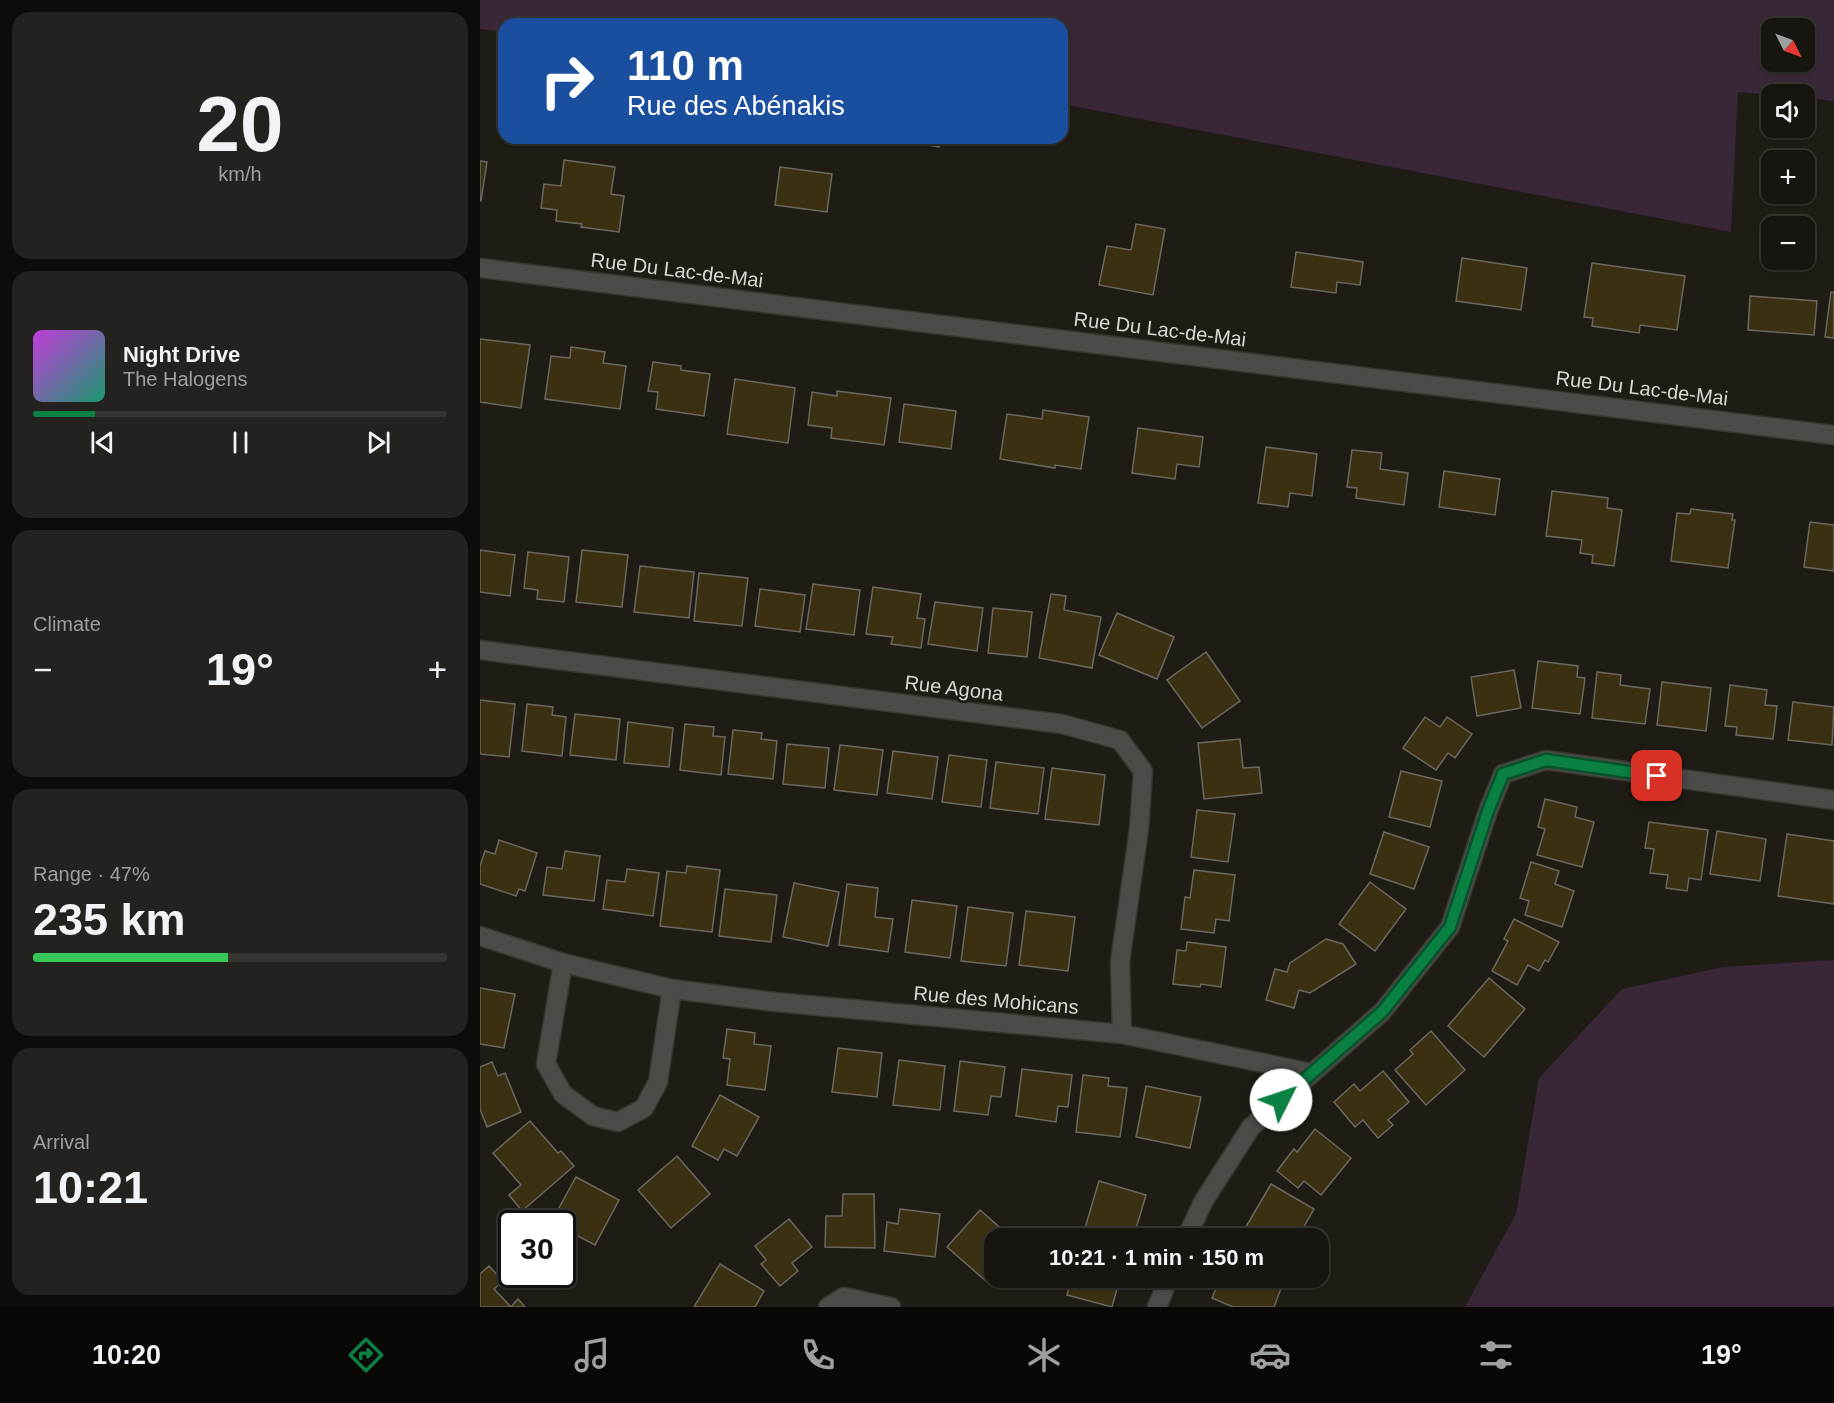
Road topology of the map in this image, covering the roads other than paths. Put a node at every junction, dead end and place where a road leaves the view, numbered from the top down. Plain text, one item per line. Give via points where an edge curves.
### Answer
1 (480, 268) edge
2 (1834, 435) edge
3 (480, 650) edge
4 (1834, 800) edge
5 (480, 936) edge
6 (563, 963) junction
7 (672, 990) junction
8 (1122, 1034) junction
9 (1312, 1073) junction
10 (1191, 1228) edge
11 (1165, 1288) edge
12 (828, 1307) edge
13 (891, 1307) edge
14 (1156, 1307) edge

1 - 2 street, Rue Du Lac-de-Mai
3 - 8 street, Rue Agona via 1062,724 1120,740 1143,771 1120,962
4 - 9 street via 1546,760 1503,774 1450,927 1382,1012
5 - 6 street, Rue des Mohicans
6 - 7 street, Rue des Mohicans
6 - 7 street via 546,1064 563,1094 593,1116 618,1122 644,1108 658,1082
7 - 8 street, Rue des Mohicans
8 - 9 street, Rue des Mohicans
9 - 10 street via 1251,1127
11 - 14 street
12 - 13 street via 844,1297

